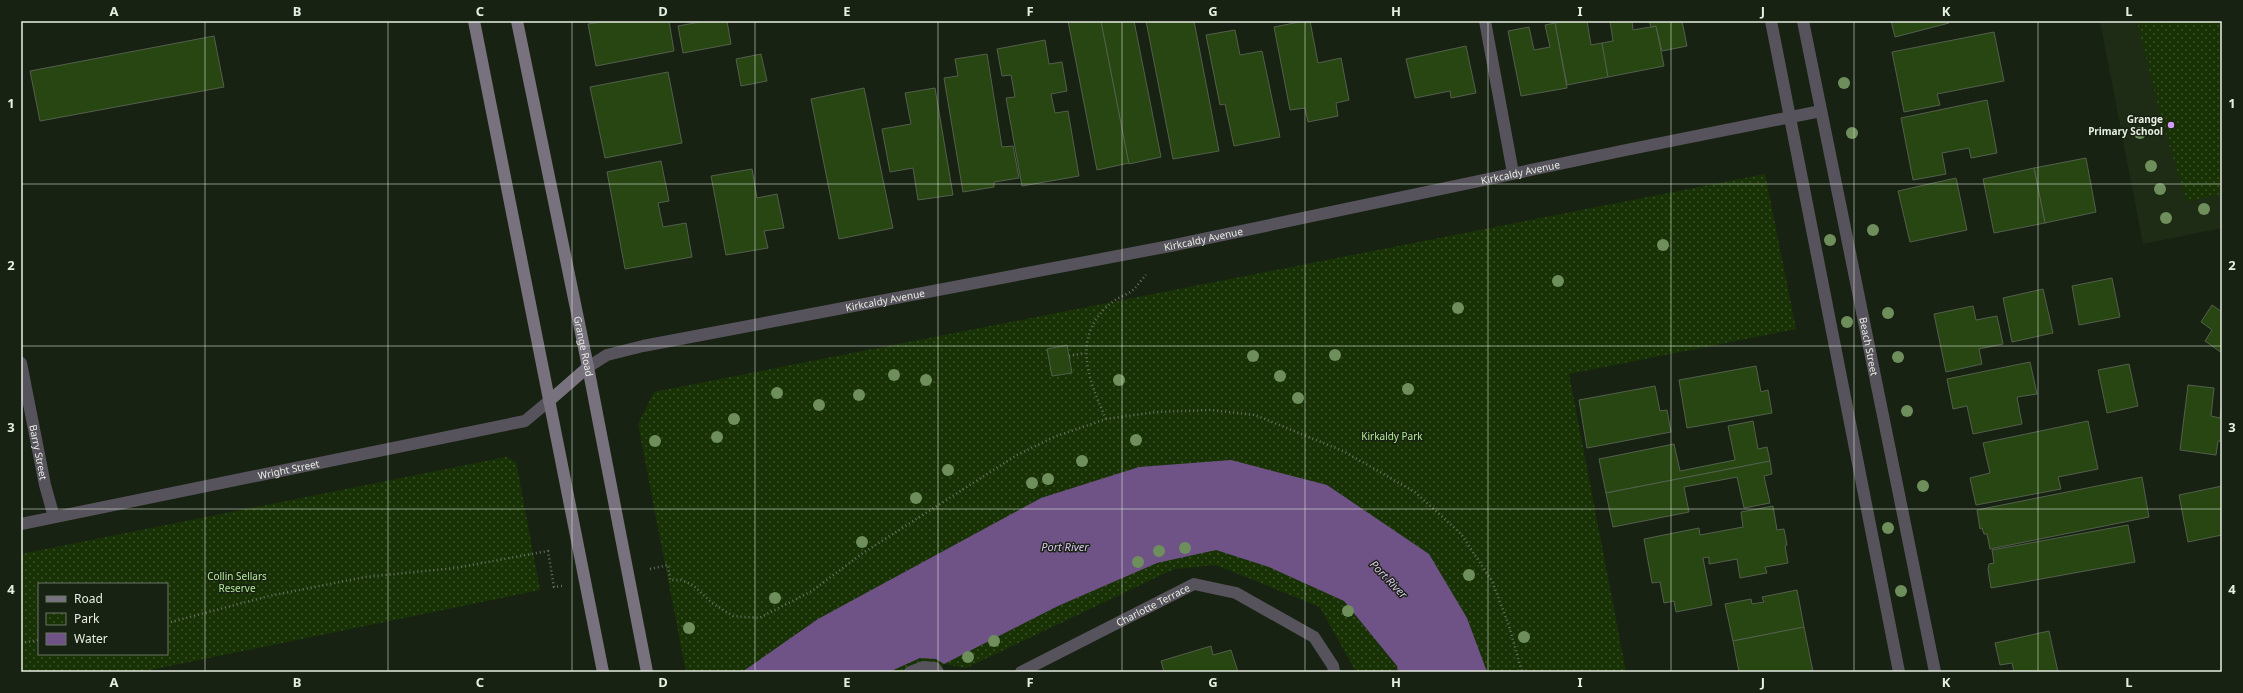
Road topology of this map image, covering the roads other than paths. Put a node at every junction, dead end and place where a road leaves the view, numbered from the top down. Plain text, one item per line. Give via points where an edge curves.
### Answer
1 (474, 21) edge
2 (517, 21) edge
3 (1484, 21) edge
4 (1771, 21) edge
5 (1803, 21) edge
6 (1821, 111) junction
7 (1790, 117) junction
8 (1513, 173) junction
9 (21, 364) edge
10 (588, 367) junction
11 (549, 401) junction
12 (54, 517) junction
13 (21, 524) edge
14 (602, 672) edge
15 (647, 672) edge
16 (910, 672) edge
17 (938, 672) edge
18 (1021, 672) edge
19 (1334, 672) edge
20 (1899, 672) edge
21 (1935, 672) edge

1 - 11 main road
2 - 10 main road, Grange Road
3 - 8 street
4 - 7 street
5 - 6 street, Beach Street
6 - 7 street, Kirkcaldy Avenue
6 - 21 street, Beach Street
7 - 8 street, Kirkcaldy Avenue
7 - 20 street
8 - 10 street, Kirkcaldy Avenue via 1170,246 643,346 607,355
9 - 12 street, Barry Street via 45,485
10 - 11 main road
10 - 15 main road, Grange Road
11 - 12 street, Wright Street via 525,421
11 - 14 main road
12 - 13 street, Wright Street
16 - 17 street via 923,667 935,668
18 - 19 street, Charlotte Terrace via 1194,584 1236,593 1314,636 1333,666

